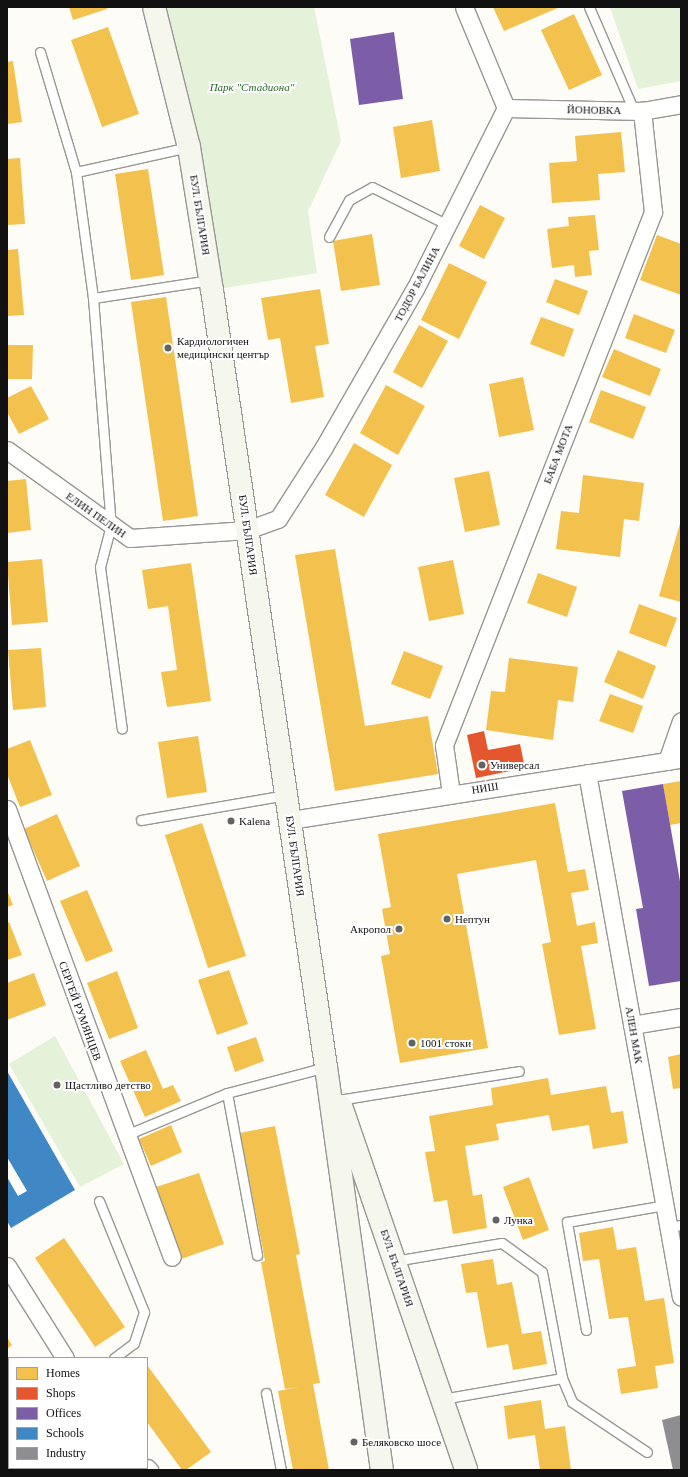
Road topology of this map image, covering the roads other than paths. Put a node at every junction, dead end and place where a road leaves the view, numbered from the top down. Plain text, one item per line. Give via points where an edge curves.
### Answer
1 (154, 7) edge
2 (464, 7) edge
3 (589, 7) edge
4 (40, 52) dead end
5 (681, 104) edge
6 (506, 108) junction
7 (638, 111) junction
8 (188, 147) junction
9 (76, 172) junction
10 (448, 225) junction
11 (329, 237) dead end
12 (210, 280) junction
13 (93, 298) junction
14 (7, 450) edge
15 (111, 525) junction
16 (247, 530) junction
17 (681, 721) edge
18 (122, 729) dead end
19 (674, 760) edge
20 (587, 773) junction
21 (451, 794) junction
22 (286, 795) junction
23 (7, 809) edge
24 (141, 820) dead end
25 (290, 820) junction
26 (681, 1017) edge
27 (632, 1025) junction
28 (326, 1067) junction
29 (519, 1071) dead end
30 (227, 1093) junction
31 (338, 1100) junction
32 (126, 1135) junction
33 (99, 1201) dead end
34 (664, 1205) junction
35 (675, 1234) edge
36 (257, 1255) dead end
37 (172, 1257) dead end
38 (394, 1261) junction
39 (7, 1266) edge
40 (681, 1297) edge
41 (586, 1330) dead end
42 (64, 1357) edge
43 (115, 1357) edge
44 (562, 1378) junction
45 (266, 1393) dead end
46 (442, 1399) junction
47 (647, 1452) dead end
48 (281, 1470) edge
49 (382, 1470) edge
50 (466, 1470) edge

1 - 8 main road, БУЛ. БЪЛГАРИЯ
2 - 6 street
3 - 7 lane
4 - 9 lane
5 - 7 street, ЙОНОВКА
6 - 7 street, ЙОНОВКА
6 - 10 street, ТОДОР БАЛИНА
7 - 21 street, БАБА МОТА via 652,212 444,745
8 - 9 lane
8 - 12 main road, БУЛ. БЪЛГАРИЯ
9 - 13 lane
10 - 11 lane via 372,187 349,200
10 - 16 street, ТОДОР БАЛИНА via 415,289 289,504 278,519
12 - 13 lane
12 - 16 main road, БУЛ. БЪЛГАРИЯ
13 - 15 lane
14 - 15 street, ЕЛИН ПЕЛИН
15 - 16 street, ЕЛИН ПЕЛИН via 130,538
15 - 18 lane via 100,567
16 - 22 main road, БУЛ. БЪЛГАРИЯ
17 - 19 street
19 - 20 street, НИШ
20 - 21 street, НИШ
20 - 27 street, АЛЕН МАК
21 - 25 street, НИШ
22 - 24 lane
22 - 25 main road, БУЛ. БЪЛГАРИЯ
23 - 32 street, СЕРГЕЙ РУМЯНЦЕВ
25 - 28 main road, БУЛ. БЪЛГАРИЯ
26 - 27 street
27 - 34 street, АЛЕН МАК
28 - 30 lane
28 - 31 main road, БУЛ. БЪЛГАРИЯ
28 - 49 main road, БУЛ. БЪЛГАРИЯ
29 - 31 lane
30 - 32 lane
30 - 36 lane
31 - 38 main road, БУЛ. БЪЛГАРИЯ
32 - 37 street, СЕРГЕЙ РУМЯНЦЕВ
33 - 43 lane via 144,1312 134,1343
34 - 35 street, АЛЕН МАК
34 - 41 lane via 567,1222
35 - 40 street, АЛЕН МАК
38 - 44 lane via 502,1243 542,1272
38 - 46 main road, БУЛ. БЪЛГАРИЯ
39 - 42 street
44 - 46 lane
44 - 47 lane via 572,1402
45 - 48 lane
46 - 50 main road, БУЛ. БЪЛГАРИЯ

